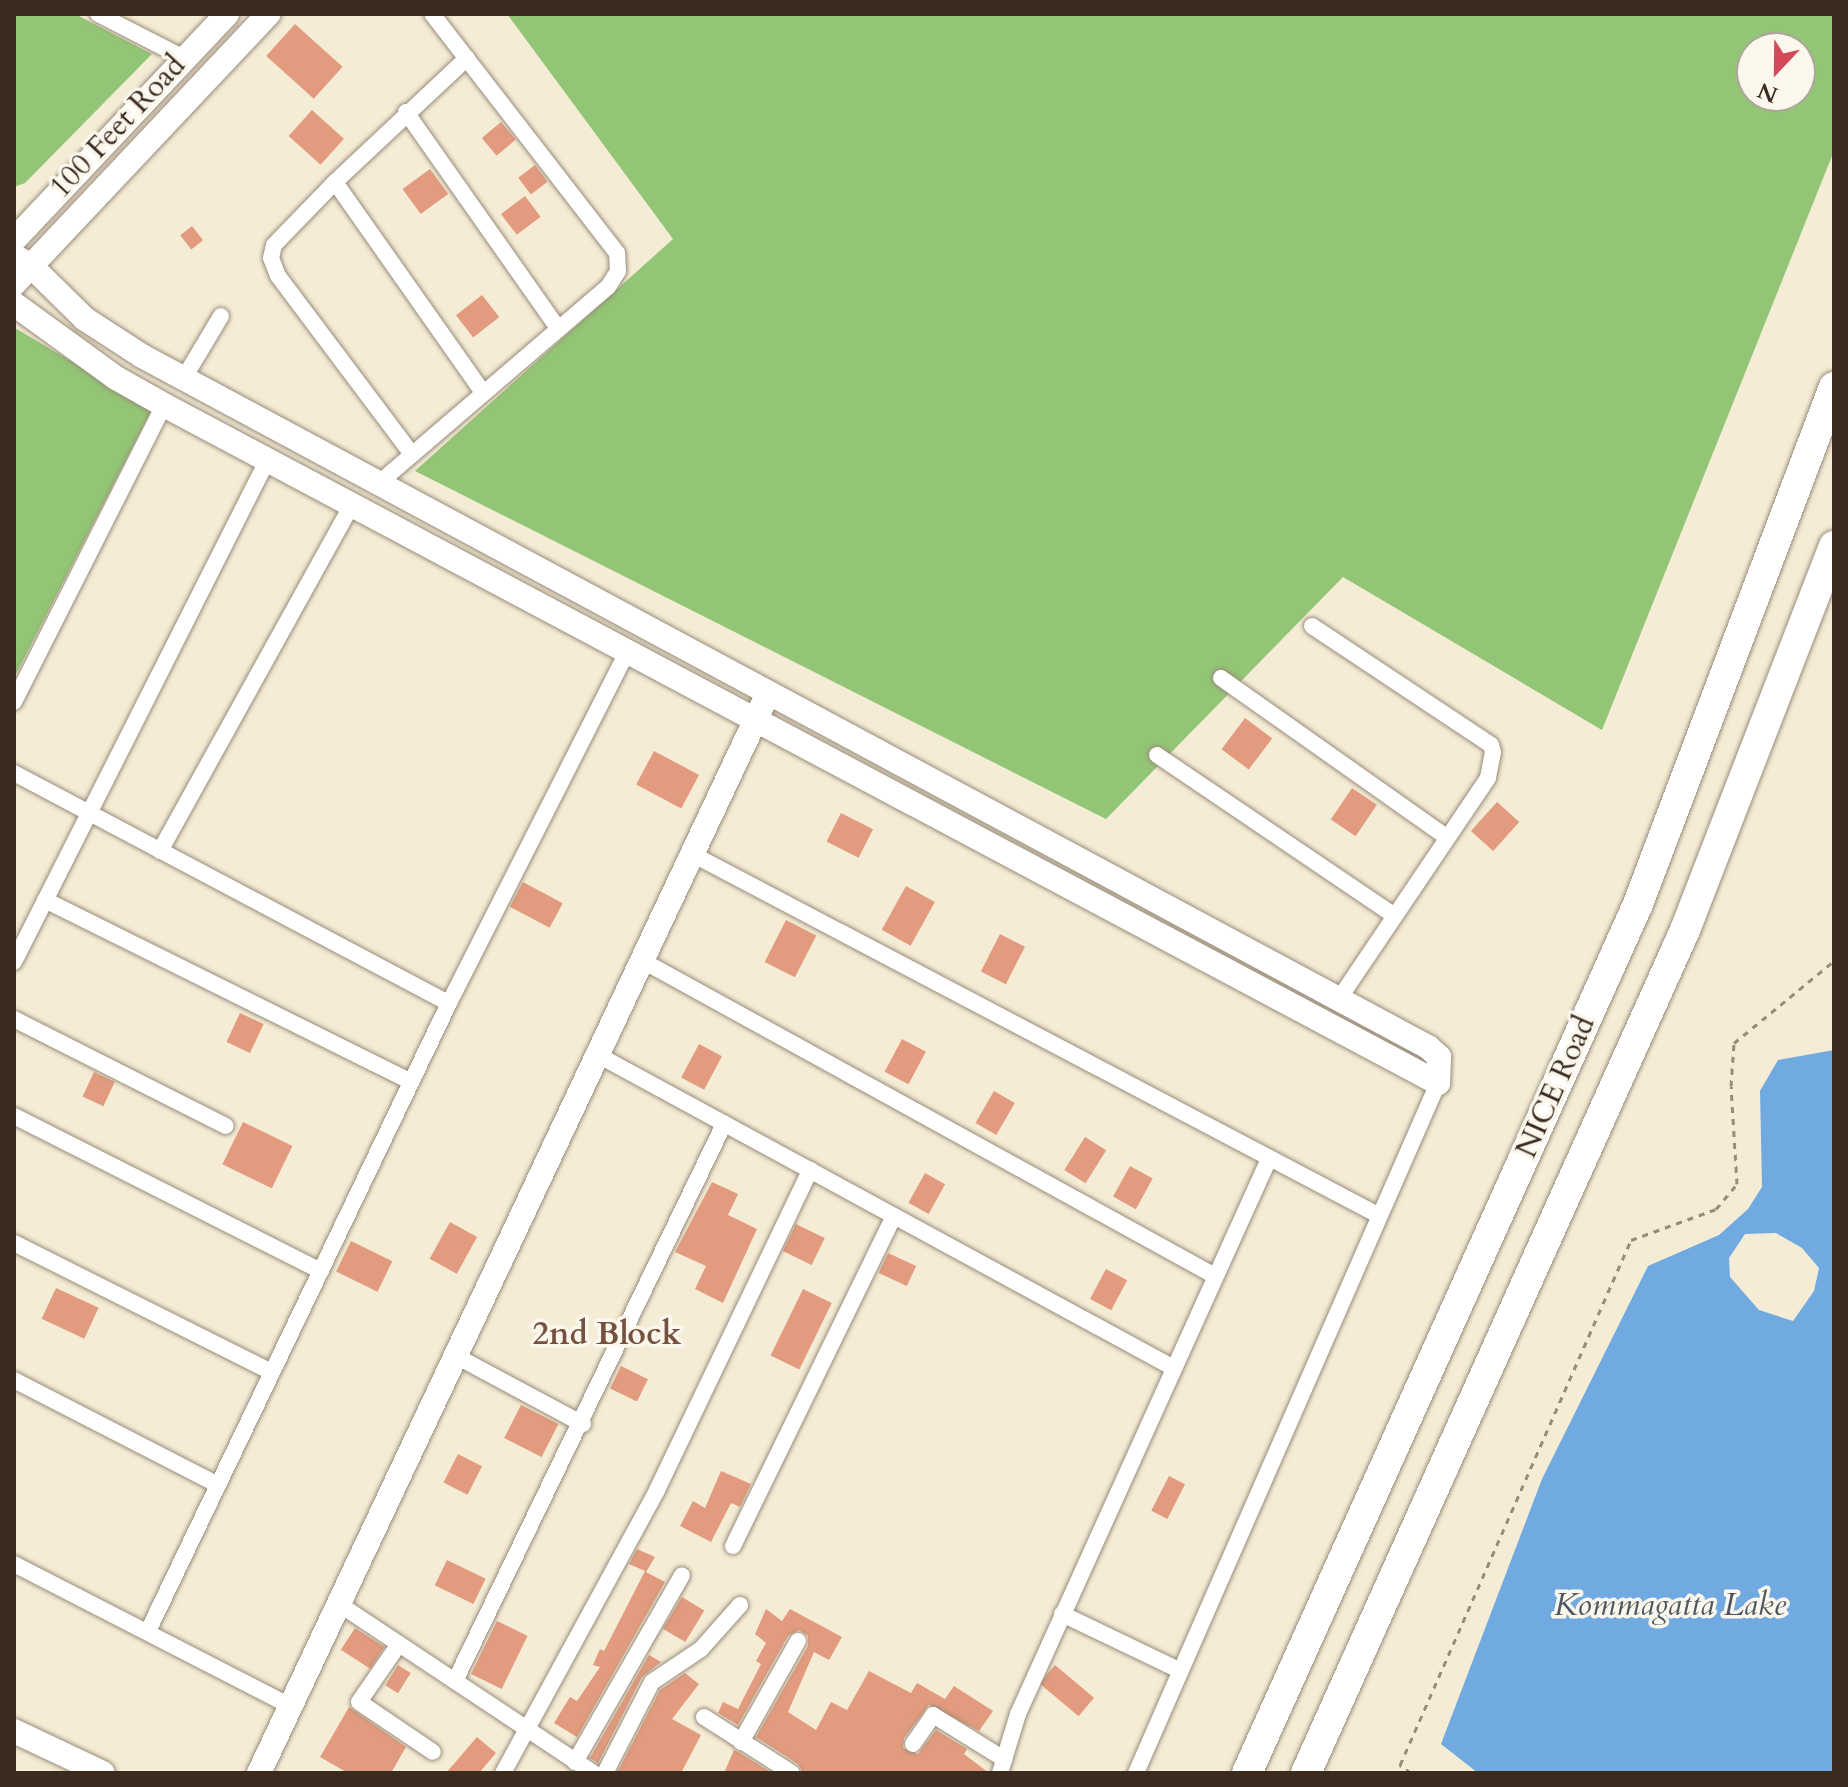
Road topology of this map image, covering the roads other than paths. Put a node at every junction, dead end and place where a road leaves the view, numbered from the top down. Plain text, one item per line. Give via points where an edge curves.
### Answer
1 (98, 14) edge
2 (227, 14) edge
3 (268, 14) edge
4 (432, 14) edge
5 (467, 58) junction
6 (186, 59) junction
7 (406, 112) junction
8 (335, 182) junction
9 (14, 240) edge
10 (23, 261) edge
11 (14, 284) edge
12 (14, 304) edge
13 (221, 316) dead end
14 (558, 328) junction
15 (184, 378) junction
16 (1834, 387) edge
17 (482, 391) junction
18 (164, 405) junction
19 (411, 453) junction
20 (268, 459) junction
21 (379, 483) junction
22 (352, 505) junction
23 (1834, 546) edge
24 (1312, 626) dead end
25 (628, 650) junction
26 (1221, 678) dead end
27 (769, 692) junction
28 (14, 702) edge
29 (756, 719) junction
30 (1157, 755) dead end
31 (14, 773) edge
32 (89, 813) junction
33 (1445, 836) junction
34 (160, 851) junction
35 (694, 855) junction
36 (45, 900) junction
37 (1392, 914) junction
38 (643, 961) junction
39 (14, 962) edge
40 (1339, 999) junction
41 (449, 1003) junction
42 (14, 1019) edge
43 (598, 1055) junction
44 (411, 1082) junction
45 (1438, 1083) junction
46 (14, 1116) edge
47 (724, 1124) junction
48 (226, 1126) dead end
49 (1269, 1159) junction
50 (810, 1170) junction
51 (1378, 1215) junction
52 (894, 1216) junction
53 (14, 1243) edge
54 (321, 1271) junction
55 (1215, 1276) junction
56 (456, 1356) junction
57 (1172, 1367) junction
58 (272, 1372) junction
59 (14, 1380) edge
60 (583, 1424) junction
61 (218, 1485) junction
62 (733, 1546) dead end
63 (14, 1564) edge
64 (682, 1575) dead end
65 (339, 1604) junction
66 (740, 1605) dead end
67 (1062, 1614) junction
68 (149, 1629) junction
69 (798, 1641) dead end
70 (399, 1644) junction
71 (1179, 1670) junction
72 (455, 1681) junction
73 (290, 1706) junction
74 (704, 1717) dead end
75 (14, 1731) edge
76 (528, 1734) junction
77 (741, 1742) junction
78 (913, 1744) dead end
79 (433, 1752) dead end
80 (575, 1762) junction
81 (1002, 1766) edge
82 (103, 1773) edge
83 (259, 1773) edge
84 (503, 1773) edge
85 (593, 1773) edge
86 (605, 1773) edge
87 (792, 1773) edge
88 (1136, 1773) edge
89 (1247, 1773) edge
90 (1306, 1773) edge

1 - 6 street
2 - 6 street, 100 Feet Road
3 - 10 street, 100 Feet Road
4 - 5 street
5 - 7 street
5 - 14 street via 617,253 615,279
6 - 9 street, 100 Feet Road
7 - 8 street
7 - 14 street
8 - 17 street
8 - 19 street via 274,245 271,258 278,276
10 - 11 street, 100 Feet Road
10 - 15 street via 85,319
12 - 18 street via 116,378
13 - 15 street
14 - 17 street
15 - 21 street
16 - 89 highway, NICE Road via 1638,904
17 - 19 street
18 - 20 street
18 - 28 street
19 - 21 street
20 - 22 street
20 - 32 street
21 - 27 street
22 - 25 street
22 - 34 street
23 - 90 highway, NICE Road via 1685,930
24 - 33 street via 1491,745 1494,761 1488,778
25 - 29 street
25 - 41 street
26 - 33 street
27 - 29 street
27 - 40 street
29 - 35 street
29 - 45 street
30 - 37 street
31 - 32 street
32 - 34 street
32 - 36 street
33 - 37 street
34 - 41 street
35 - 38 street
35 - 49 street
36 - 39 street
36 - 44 street
37 - 40 street
38 - 43 street
38 - 55 street
40 - 45 street via 1428,1047 1439,1057
41 - 44 street
42 - 48 street
43 - 47 street
43 - 56 street
44 - 54 street
45 - 51 street
46 - 54 street
47 - 50 street
47 - 60 street
49 - 51 street
49 - 55 street
50 - 52 street
50 - 76 street via 657,1490
51 - 71 street
52 - 57 street
52 - 62 street
53 - 58 street
54 - 58 street
55 - 57 street
56 - 60 street
56 - 65 street
57 - 67 street
58 - 61 street
59 - 61 street
60 - 72 street
61 - 68 street
63 - 68 street
64 - 80 street
65 - 70 street
65 - 73 street
66 - 86 street via 701,1649 652,1682
67 - 71 street
67 - 81 street via 1018,1714
68 - 73 street
69 - 77 street
70 - 72 street
70 - 79 street via 359,1702
71 - 88 street
72 - 76 street
73 - 83 street
74 - 77 street
75 - 82 street
76 - 80 street
76 - 84 street
77 - 87 street
78 - 81 street via 933,1715
80 - 85 street

